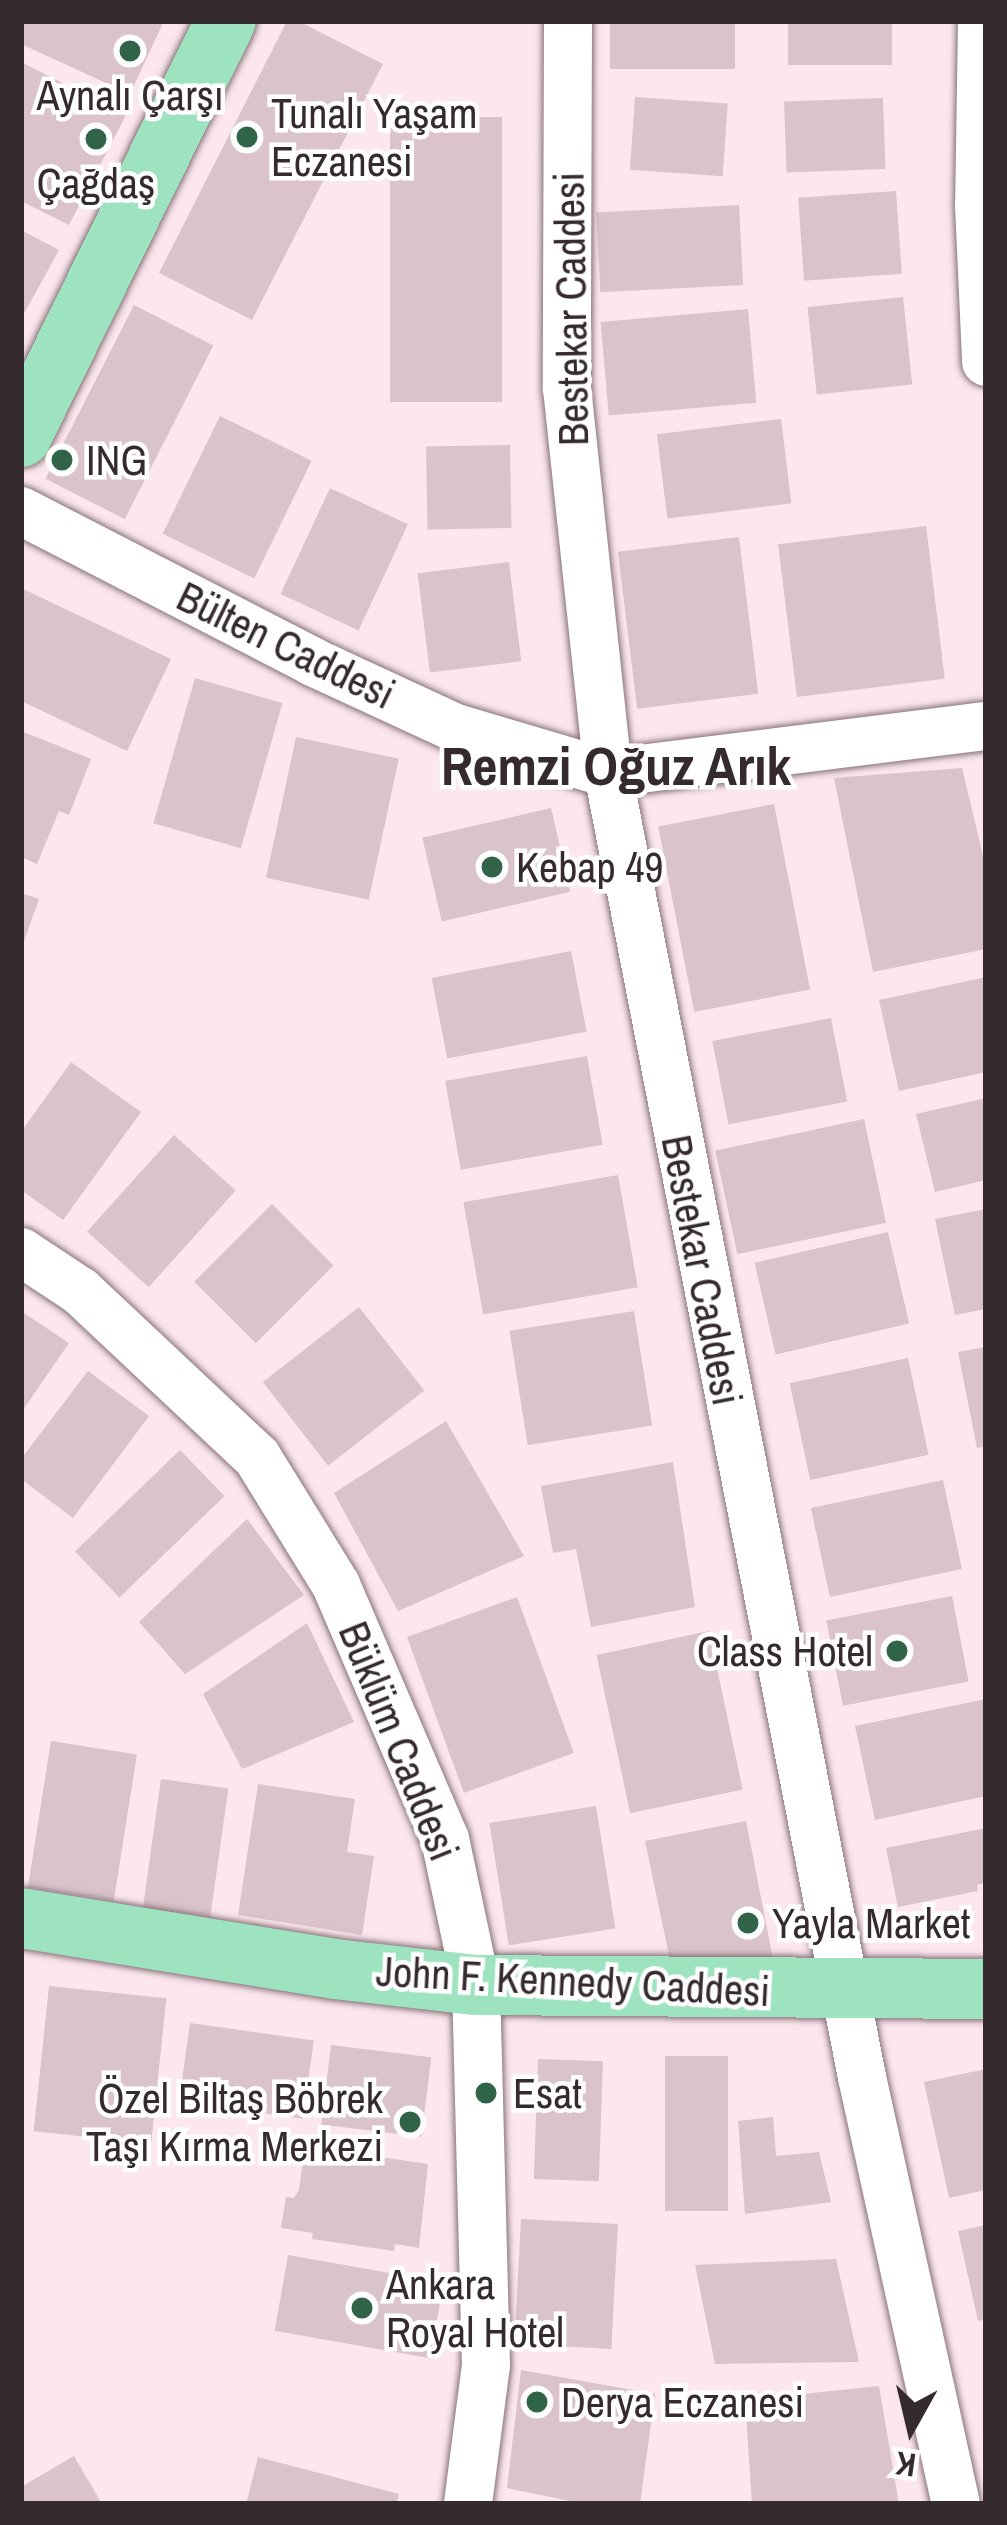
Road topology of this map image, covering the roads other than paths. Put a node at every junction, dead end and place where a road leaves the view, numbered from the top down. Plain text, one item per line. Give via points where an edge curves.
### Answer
1 (226, 21) edge
2 (568, 21) edge
3 (982, 21) edge
4 (986, 362) edge
5 (21, 437) edge
6 (21, 512) edge
7 (986, 727) edge
8 (608, 773) junction
9 (21, 1252) edge
10 (21, 1918) edge
11 (476, 1985) junction
12 (986, 1989) edge
13 (845, 1992) junction
14 (469, 2504) edge
15 (956, 2504) edge

1 - 5 main road
2 - 8 street, Bestekar Caddesi via 567,388
3 - 4 street
6 - 8 street, Bülten Caddesi via 456,728
7 - 8 street, Bülten Caddesi
8 - 13 street, Bestekar Caddesi
9 - 11 street, Büklüm Caddesi via 80,1292 256,1457 325,1566 445,1839
10 - 11 main road, John F. Kennedy Caddesi
11 - 13 main road, John F. Kennedy Caddesi
11 - 14 street, Büklüm Caddesi via 486,2365
12 - 13 main road, John F. Kennedy Caddesi
13 - 15 street, Bestekar Caddesi

